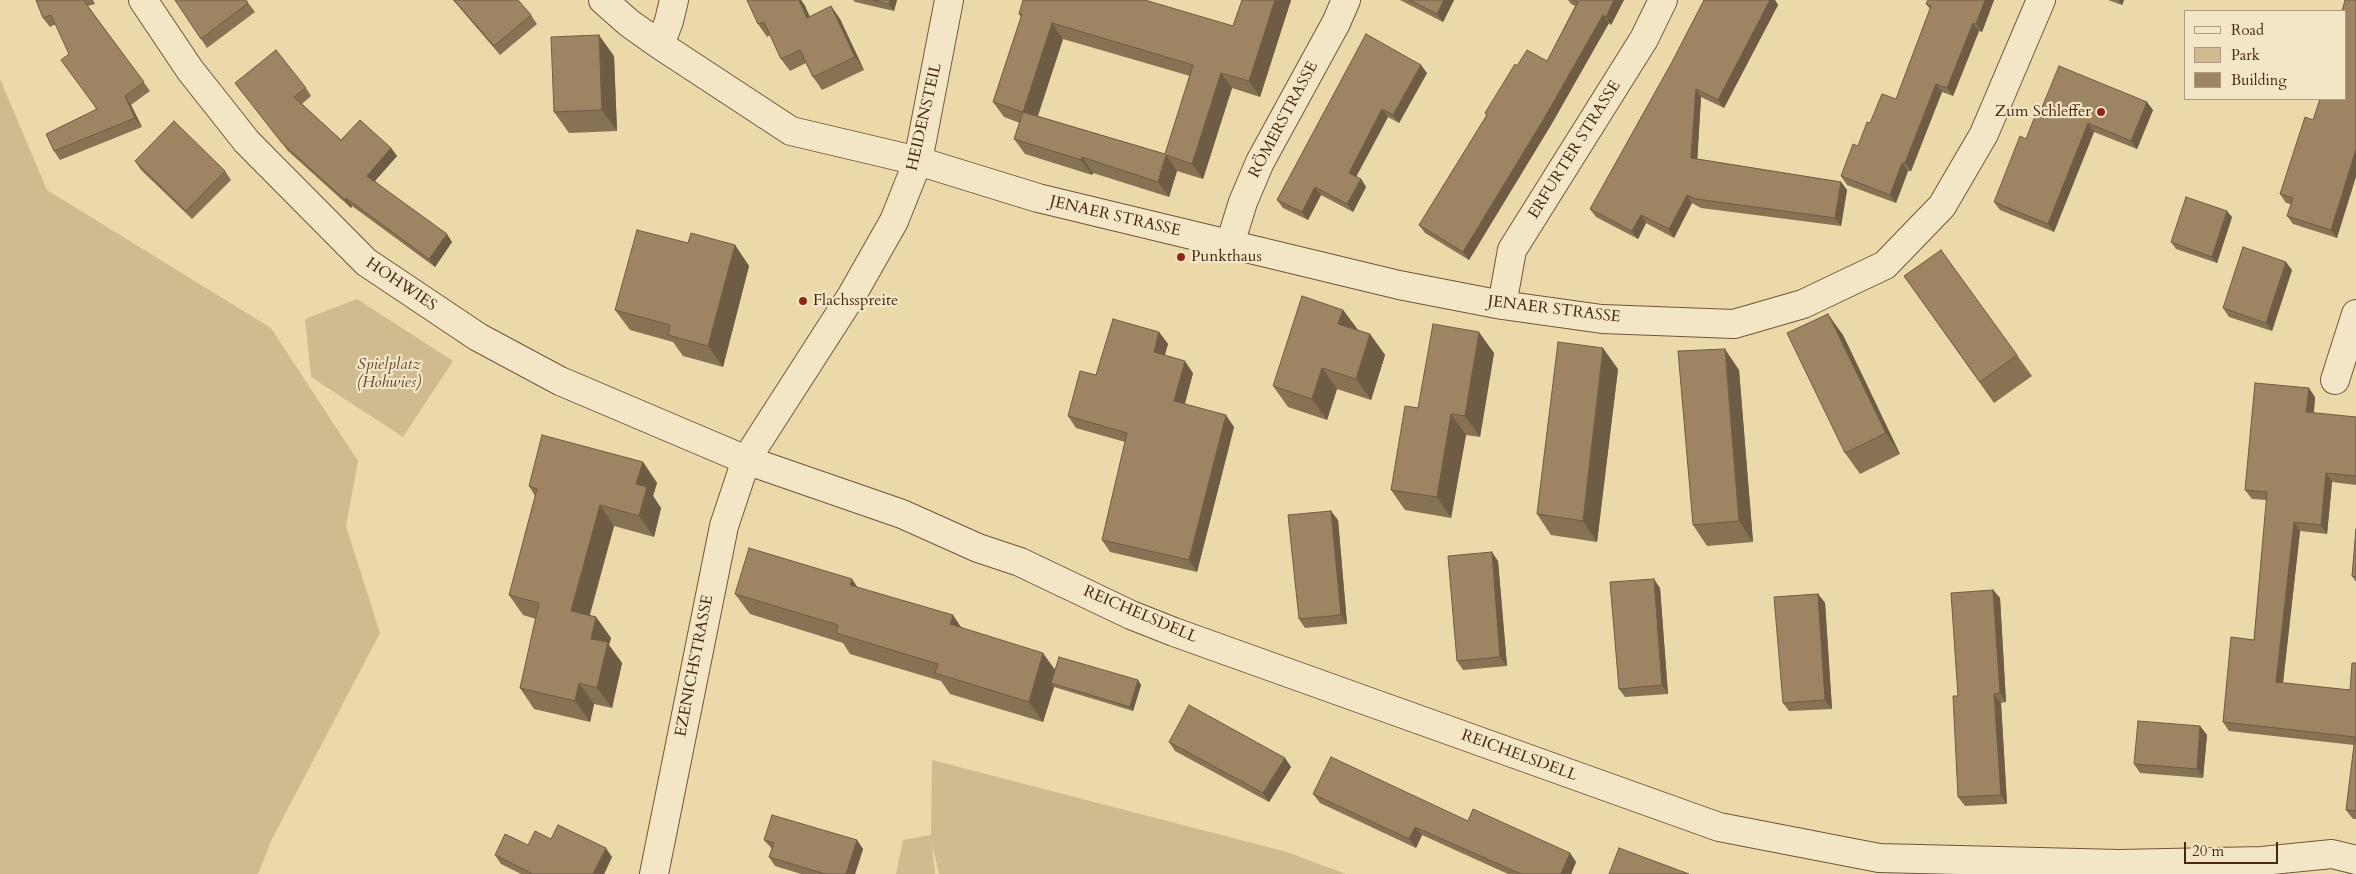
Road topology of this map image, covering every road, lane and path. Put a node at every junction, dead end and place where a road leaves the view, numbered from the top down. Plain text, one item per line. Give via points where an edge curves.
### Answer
1 (143, 0) edge
2 (603, 0) edge
3 (674, 0) edge
4 (949, 0) edge
5 (1346, 0) edge
6 (1663, 0) edge
7 (2041, 0) edge
8 (660, 45) junction
9 (918, 162) junction
10 (1230, 244) junction
11 (1502, 304) junction
12 (2356, 314) edge
13 (2335, 380) dead end
14 (746, 460) junction
15 (2344, 857) edge
16 (654, 874) edge

1 - 14 street, HOHWIES via 190,70 247,142 366,262 478,337 560,381
2 - 8 street
3 - 8 street
4 - 9 street, HEIDENSTEIL
5 - 10 street, RÖMERSTRASSE via 1260,162
6 - 11 street, ERFURTER STRASSE via 1644,39 1512,250
7 - 11 street, JENAER STRASSE via 1984,134 1942,206 1885,265 1803,304 1734,324 1602,318
8 - 9 street via 791,131
9 - 10 street, JENAER STRASSE via 1038,198
9 - 14 street, HEIDENSTEIL via 894,221 852,295
10 - 11 street, JENAER STRASSE via 1399,285
12 - 13 street
14 - 15 street, REICHELSDELL via 902,514 978,548 1020,562 1174,632 1719,827 1879,858 2119,864
14 - 16 street, EZENICHSTRASSE via 724,526

